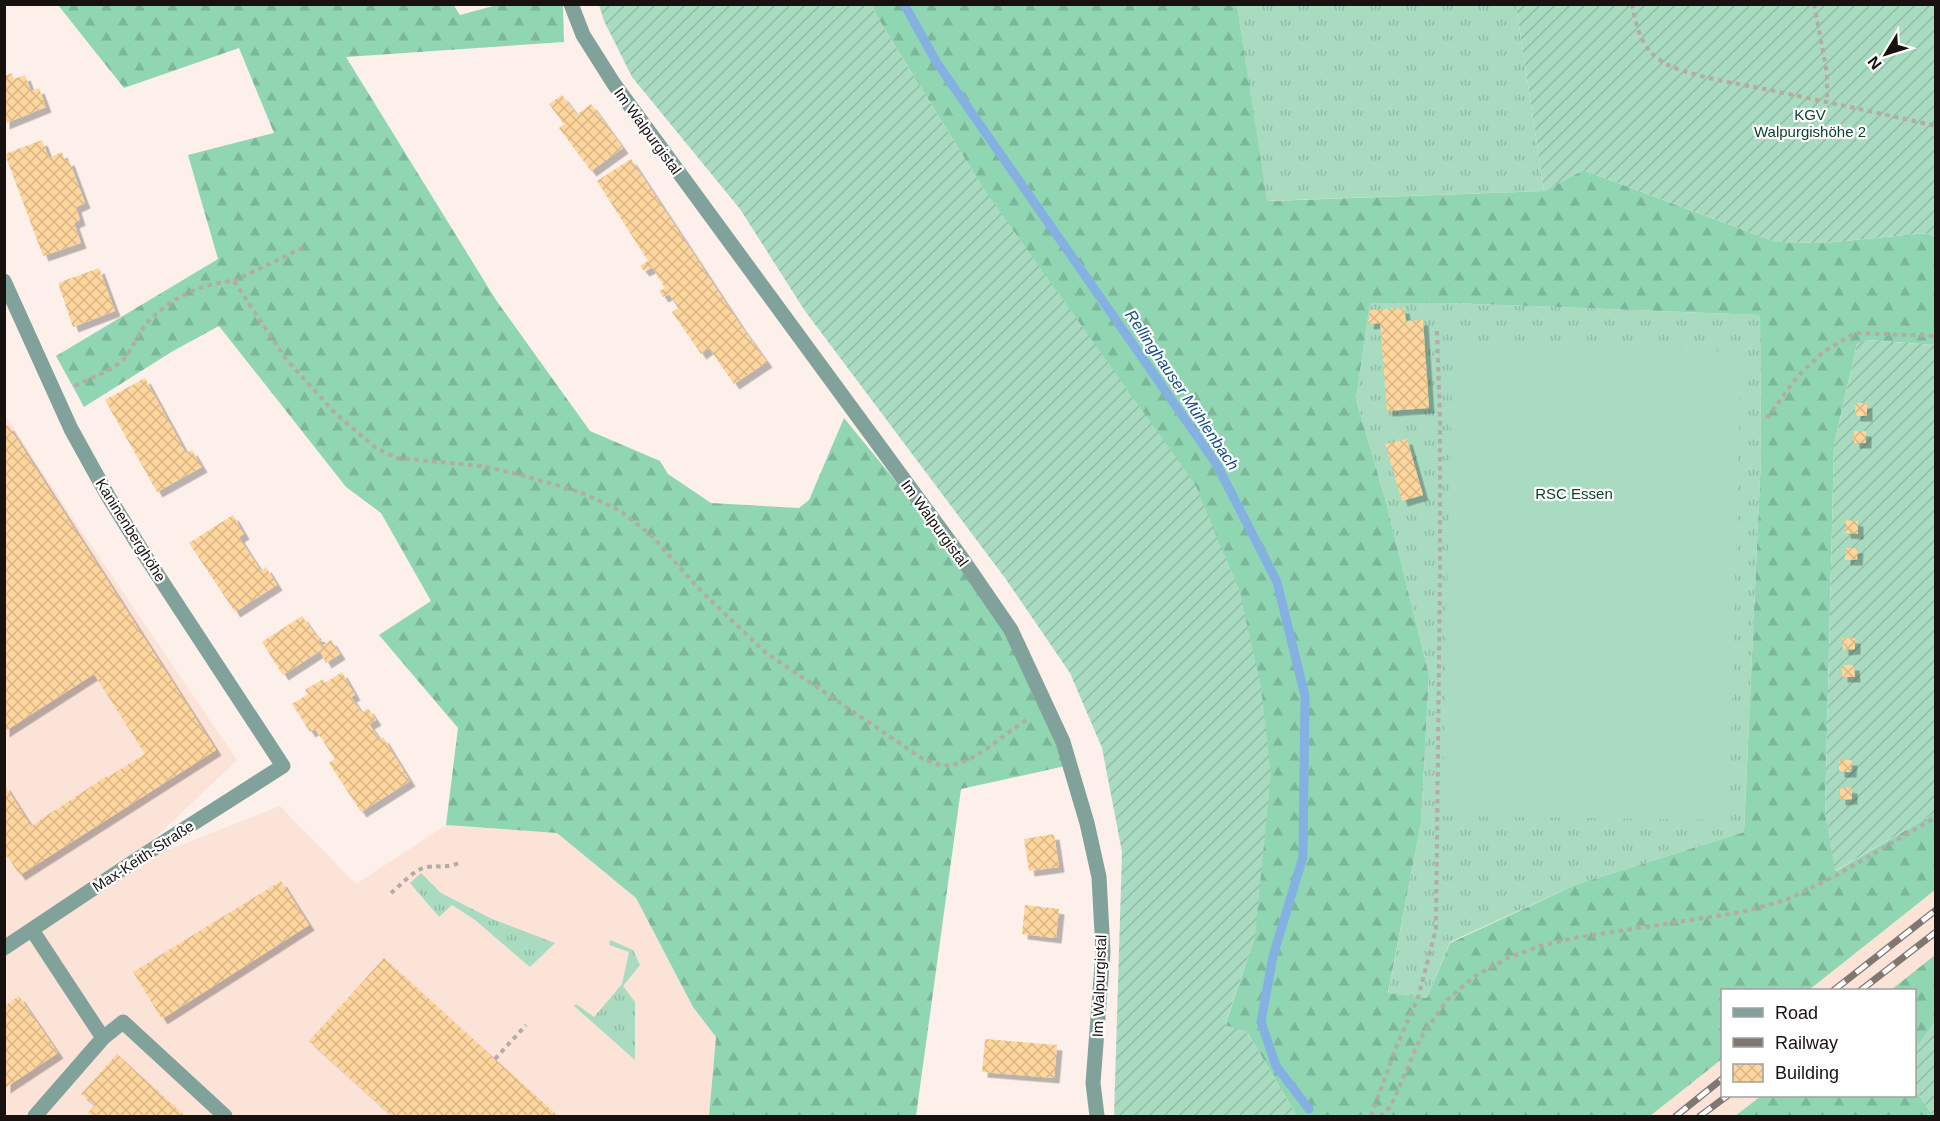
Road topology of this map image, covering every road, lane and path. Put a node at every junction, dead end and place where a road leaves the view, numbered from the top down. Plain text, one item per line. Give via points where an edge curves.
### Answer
1 (571, 4) edge
2 (1632, 4) edge
3 (1814, 4) edge
4 (1827, 102) junction
5 (1935, 126) edge
6 (304, 247) dead end
7 (4, 280) edge
8 (234, 281) junction
9 (1437, 331) dead end
10 (1935, 336) edge
11 (55, 395) junction
12 (1767, 418) dead end
13 (1049, 712) junction
14 (283, 766) joint
15 (1935, 817) edge
16 (461, 862) dead end
17 (391, 893) dead end
18 (32, 930) junction
19 (4, 948) edge
20 (526, 1024) dead end
21 (103, 1038) junction
22 (495, 1059) dead end
23 (35, 1116) edge
24 (225, 1116) edge
25 (1097, 1116) edge
26 (1371, 1116) edge
27 (1380, 1116) edge

1 - 13 street, Im Walpurgistal via 583,34 614,84 1011,630
2 - 4 path via 1641,38 1662,62 1719,80
3 - 4 path via 1827,73
4 - 5 path
6 - 8 path
7 - 11 street, Kaninenberghöhe
8 - 11 path via 207,285 181,296 147,324 124,359
8 - 13 path via 286,359 335,413 376,448 397,458 482,466 521,475 580,492 619,510 651,535 701,591 765,652 923,759 943,766 960,765 1006,733
9 - 26 path via 1440,525 1436,929 1418,998
10 - 12 path via 1855,333 1823,352 1797,377
11 - 14 street, Kaninenberghöhe via 108,496
13 - 25 street, Im Walpurgistal via 1071,765 1099,877 1103,952 1093,1083
14 - 18 street, Max-Keith-Straße
15 - 27 path via 1786,900 1742,912 1574,938 1508,958 1475,976 1447,1000 1420,1040 1391,1106
16 - 17 path via 449,867 426,867
18 - 19 street, Max-Keith-Straße
18 - 21 street
20 - 22 path
21 - 23 street
21 - 24 street via 123,1022

